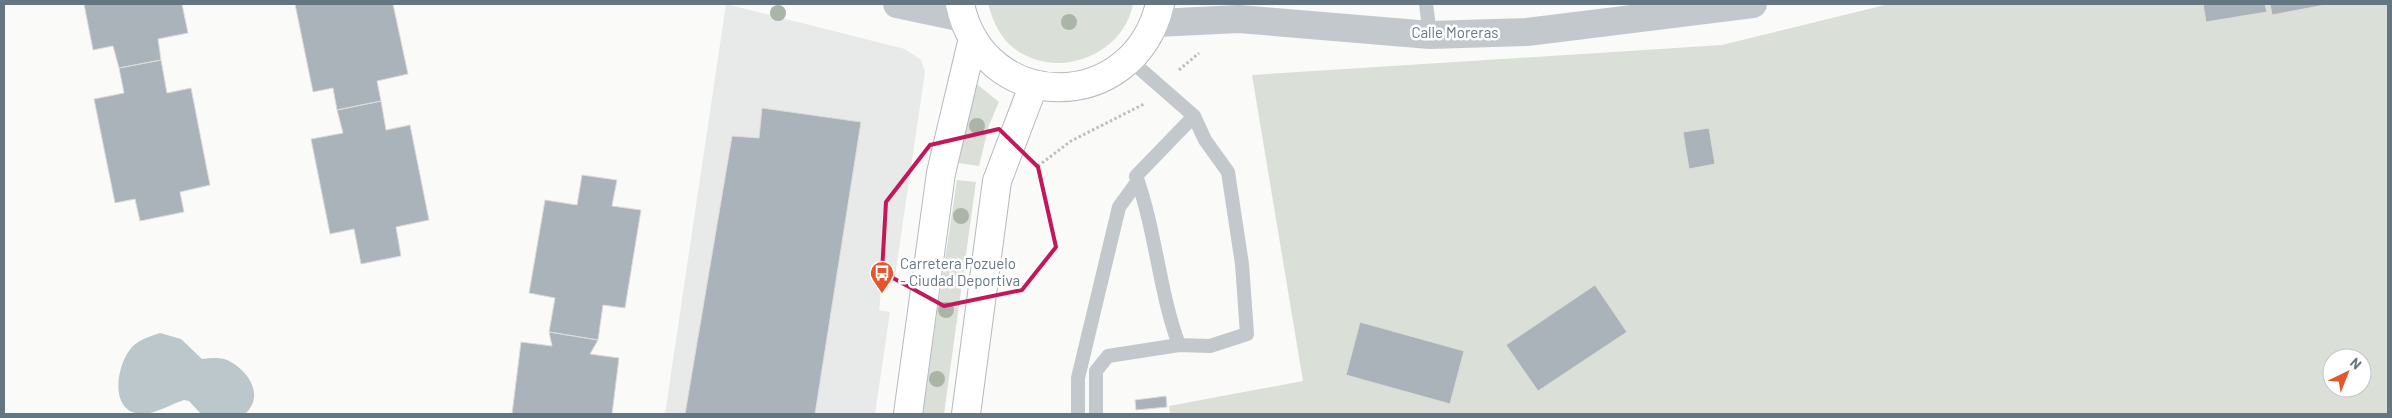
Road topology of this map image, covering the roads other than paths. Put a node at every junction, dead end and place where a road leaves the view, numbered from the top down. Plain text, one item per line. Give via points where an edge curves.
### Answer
1 (897, 4) edge
2 (1426, 4) edge
3 (1753, 4) edge
4 (1158, 13) edge
5 (965, 20) edge
6 (1430, 35) junction
7 (1130, 60) junction
8 (1034, 84) junction
9 (1194, 116) junction
10 (1138, 181) junction
11 (1179, 346) junction
12 (908, 414) edge
13 (966, 414) edge
14 (1078, 414) edge
15 (1096, 414) edge

1 - 5 street
2 - 6 lane
3 - 6 street, Calle Moreras via 1527,32
4 - 6 street, Calle Moreras
4 - 7 street via 1145,43
5 - 8 street via 989,59
5 - 12 street
7 - 8 street via 1110,75 1085,85 1060,88
7 - 9 lane
8 - 13 street via 997,181
9 - 10 lane via 1136,176
9 - 11 lane via 1205,140 1228,172 1242,264 1247,334 1210,346
10 - 11 lane
10 - 14 lane via 1119,207 1078,378
11 - 15 lane via 1108,356 1096,371

